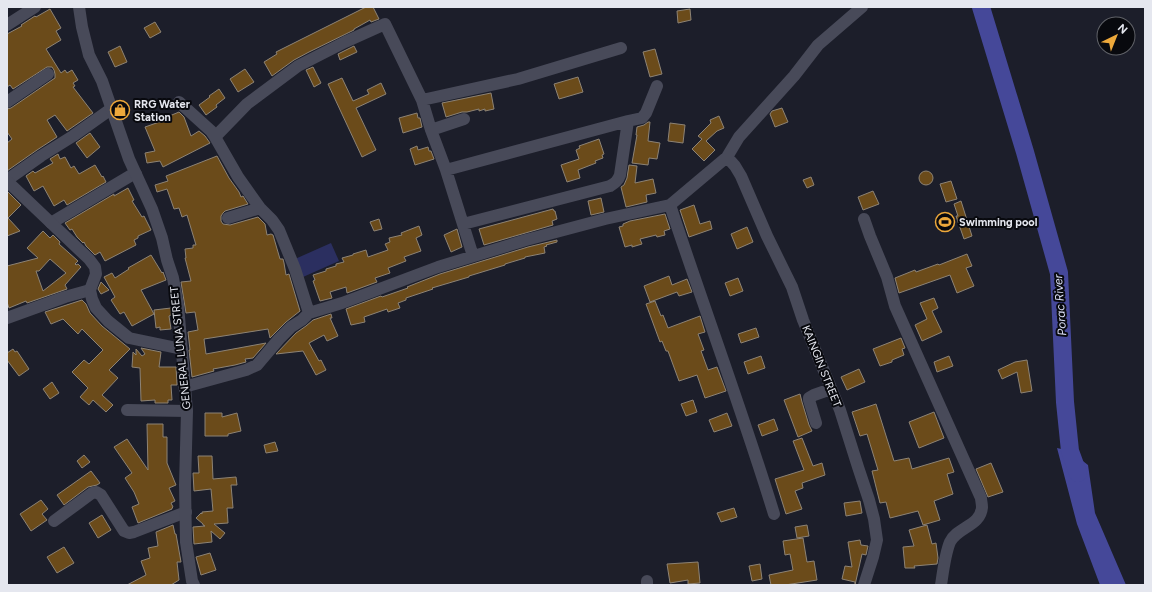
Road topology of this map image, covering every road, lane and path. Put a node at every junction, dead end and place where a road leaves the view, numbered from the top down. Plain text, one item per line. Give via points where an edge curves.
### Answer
1 (35, 7) edge
2 (79, 7) edge
3 (862, 7) edge
4 (7, 25) edge
5 (622, 48) dead end
6 (48, 74) dead end
7 (657, 86) dead end
8 (422, 100) junction
9 (7, 102) edge
10 (179, 102) dead end
11 (111, 109) junction
12 (464, 119) dead end
13 (628, 121) junction
14 (431, 130) junction
15 (215, 136) junction
16 (727, 157) junction
17 (446, 170) junction
18 (136, 174) junction
19 (7, 180) edge
20 (670, 205) junction
21 (260, 208) junction
22 (228, 218) dead end
23 (864, 219) dead end
24 (51, 223) junction
25 (463, 224) junction
26 (473, 256) junction
27 (90, 290) junction
28 (309, 313) junction
29 (7, 318) edge
30 (182, 349) junction
31 (184, 387) junction
32 (831, 389) junction
33 (127, 410) dead end
34 (187, 411) junction
35 (816, 423) dead end
36 (186, 512) junction
37 (774, 514) dead end
38 (54, 521) dead end
39 (194, 585) edge
40 (864, 585) edge
41 (942, 585) edge

1 - 4 street
2 - 11 street, GENERAL LUNA STREET via 89,55 102,81
3 - 16 street via 818,44 794,76 739,137
5 - 8 street via 518,79
6 - 9 street
7 - 13 street via 642,118
8 - 14 street
8 - 15 street via 385,24 298,66 247,104
10 - 15 street
11 - 18 street, GENERAL LUNA STREET
11 - 19 street
12 - 14 street
13 - 17 street
13 - 25 street via 620,175 614,184
14 - 17 street
15 - 21 street via 238,177
16 - 20 street
16 - 32 street, KAINGIN STREET via 741,176 792,287
17 - 25 street
18 - 24 street
18 - 30 street, GENERAL LUNA STREET via 157,224 173,278
19 - 24 street
20 - 26 street via 605,219
20 - 37 street
21 - 22 street
21 - 28 street via 279,230
23 - 41 street via 887,277 895,306 980,498 982,508 979,517 956,534 950,542
24 - 27 street via 95,267 96,274
25 - 26 street
26 - 28 street
27 - 29 street
27 - 30 street via 96,308 129,338
28 - 31 street via 291,327 257,365
30 - 31 street, GENERAL LUNA STREET
31 - 34 street, GENERAL LUNA STREET
32 - 35 street via 809,398
32 - 40 street, KAINGIN STREET via 874,519 877,540
33 - 34 street
34 - 36 street, GENERAL LUNA STREET
36 - 38 street via 134,532 124,532 96,492
36 - 39 street, GENERAL LUNA STREET via 186,542

